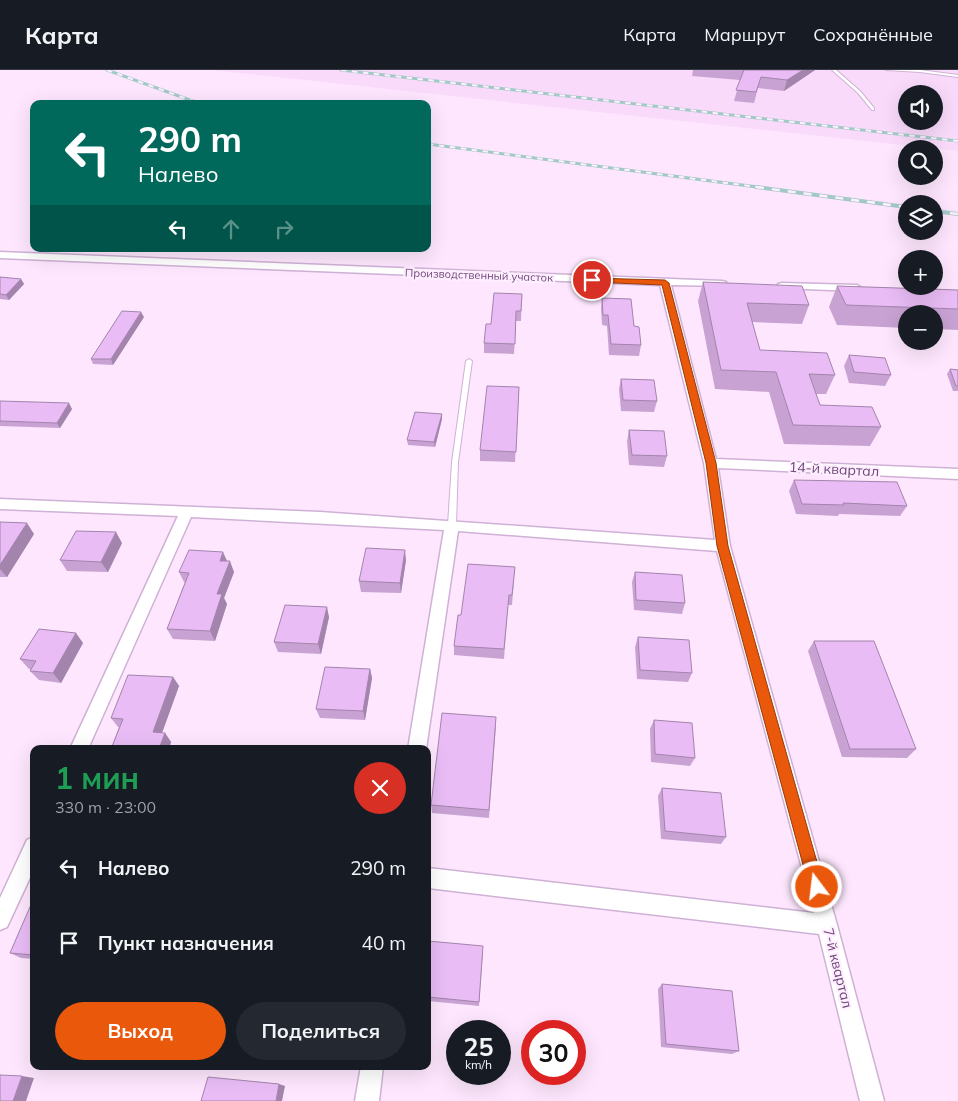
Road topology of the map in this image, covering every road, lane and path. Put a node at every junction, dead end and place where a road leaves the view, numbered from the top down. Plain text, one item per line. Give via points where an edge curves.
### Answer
1 (834, 70) edge
2 (888, 70) edge
3 (920, 70) edge
4 (926, 70) edge
5 (958, 76) edge
6 (873, 108) dead end
7 (0, 255) edge
8 (665, 283) junction
9 (734, 285) edge
10 (772, 286) edge
11 (870, 288) edge
12 (469, 362) dead end
13 (711, 463) junction
14 (958, 474) edge
15 (0, 504) edge
16 (186, 513) junction
17 (452, 525) junction
18 (723, 546) junction
19 (81, 745) edge
20 (419, 745) edge
21 (30, 856) edge
22 (431, 878) edge
23 (0, 920) edge
24 (827, 925) junction
25 (371, 1070) edge
26 (367, 1101) edge
27 (872, 1101) edge

1 - 6 lane
2 - 3 lane
3 - 4 lane
3 - 5 lane
7 - 8 street, Производственный участок
8 - 9 street, Производственный участок
8 - 13 street, 7-й квартал
10 - 11 street
12 - 17 lane via 455,462
13 - 14 street, 14-й квартал
13 - 18 street, 7-й квартал
15 - 16 street
16 - 17 street
16 - 19 street
17 - 18 street
17 - 20 street
18 - 24 street, 7-й квартал
21 - 23 street
22 - 24 street
24 - 27 street, 7-й квартал
25 - 26 street

